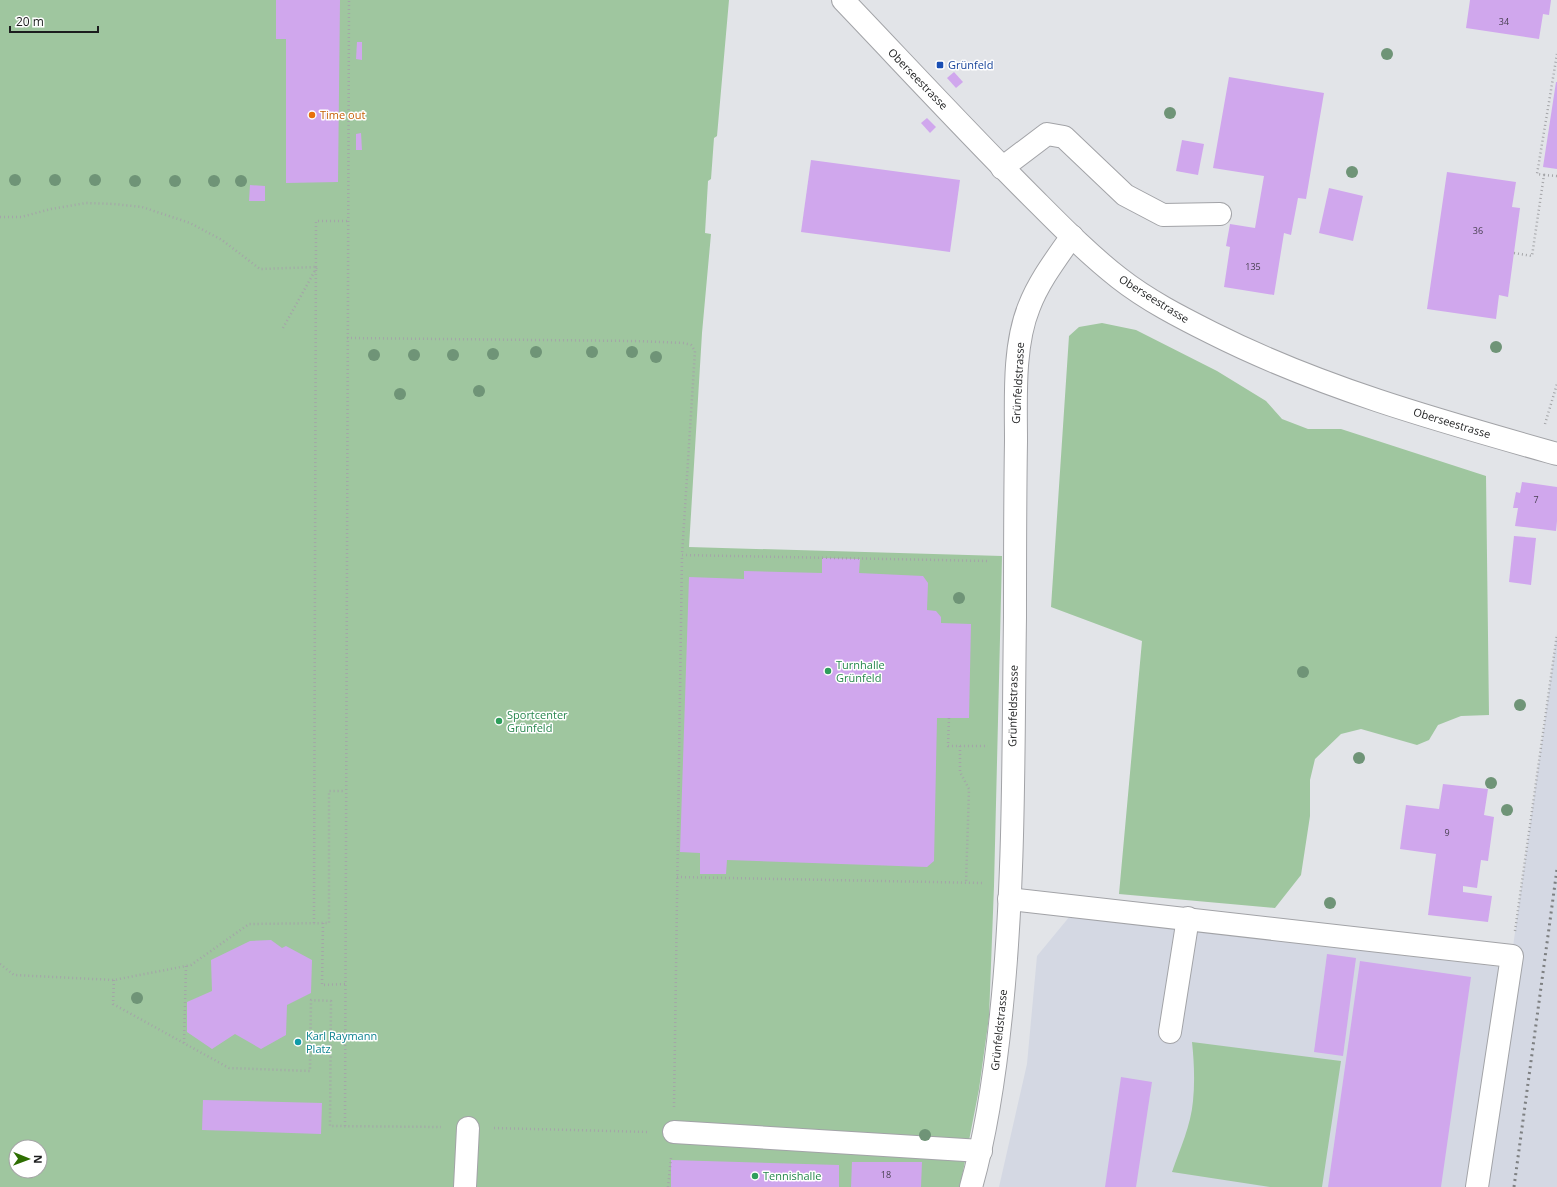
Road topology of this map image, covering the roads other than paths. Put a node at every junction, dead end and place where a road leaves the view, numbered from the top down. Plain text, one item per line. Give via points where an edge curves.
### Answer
1 (843, 0) edge
2 (1002, 168) junction
3 (1220, 214) dead end
4 (1072, 236) junction
5 (1557, 454) edge
6 (1010, 891) junction
7 (1188, 918) junction
8 (1170, 1032) dead end
9 (468, 1128) road end
10 (674, 1132) road end
11 (981, 1151) junction
12 (465, 1187) edge
13 (971, 1187) edge
14 (1477, 1187) edge

1 - 2 street, Oberseestrasse
2 - 3 street via 1047,134 1064,137 1125,195 1163,215
2 - 4 street, Oberseestrasse
4 - 5 street, Oberseestrasse via 1119,278 1173,313 1240,347 1304,374 1375,399 1447,423
4 - 6 street, Grünfeldstrasse via 1041,281 1028,308 1018,347
6 - 7 street
6 - 11 street, Grünfeldstrasse via 996,1066
7 - 8 street
7 - 14 street via 1512,956
9 - 12 street
10 - 11 street
11 - 13 street, Grünfeldstrasse

